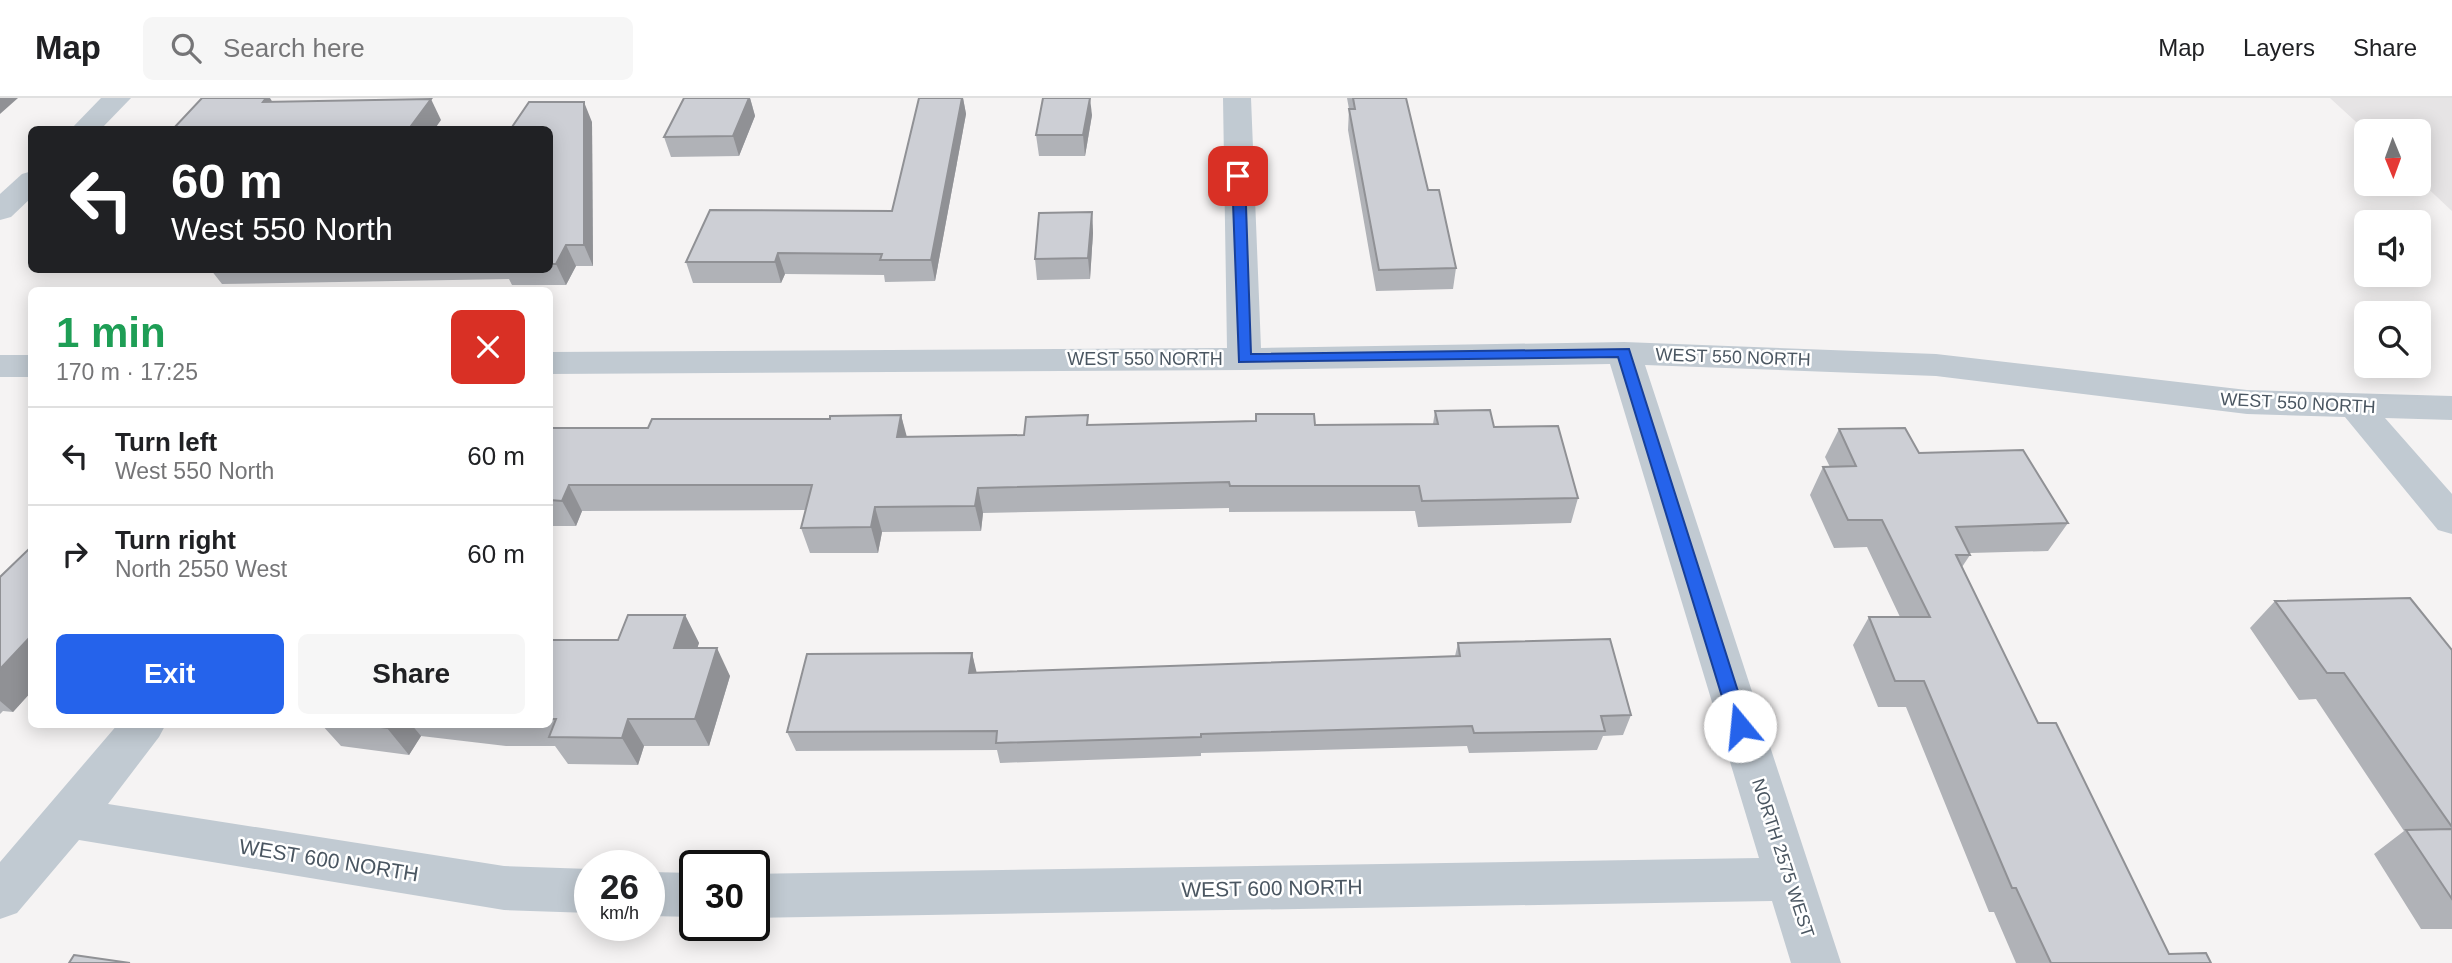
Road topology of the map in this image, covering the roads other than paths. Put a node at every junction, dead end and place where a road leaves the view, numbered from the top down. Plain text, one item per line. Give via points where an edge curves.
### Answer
1 (117, 98) edge
2 (1237, 98) edge
3 (88, 126) edge
4 (28, 184) edge
5 (0, 211) edge
6 (1624, 353) junction
7 (1244, 359) junction
8 (553, 363) edge
9 (0, 366) edge
10 (28, 366) edge
11 (2356, 407) junction
12 (2452, 408) edge
13 (2452, 520) edge
14 (141, 728) edge
15 (69, 818) junction
16 (1789, 879) junction
17 (574, 890) edge
18 (770, 896) edge
19 (0, 897) edge
20 (1816, 963) edge

1 - 3 street
2 - 7 street
4 - 5 street
6 - 7 street, WEST 550 NORTH
6 - 11 street, WEST 550 NORTH via 1936,365 2247,402
6 - 16 street, NORTH 2575 WEST
7 - 8 street, WEST 550 NORTH
9 - 10 street
11 - 12 street, WEST 550 NORTH
11 - 13 street
14 - 15 street
15 - 17 street, WEST 600 NORTH via 504,888
15 - 19 street
16 - 18 street, WEST 600 NORTH
16 - 20 street, NORTH 2575 WEST

